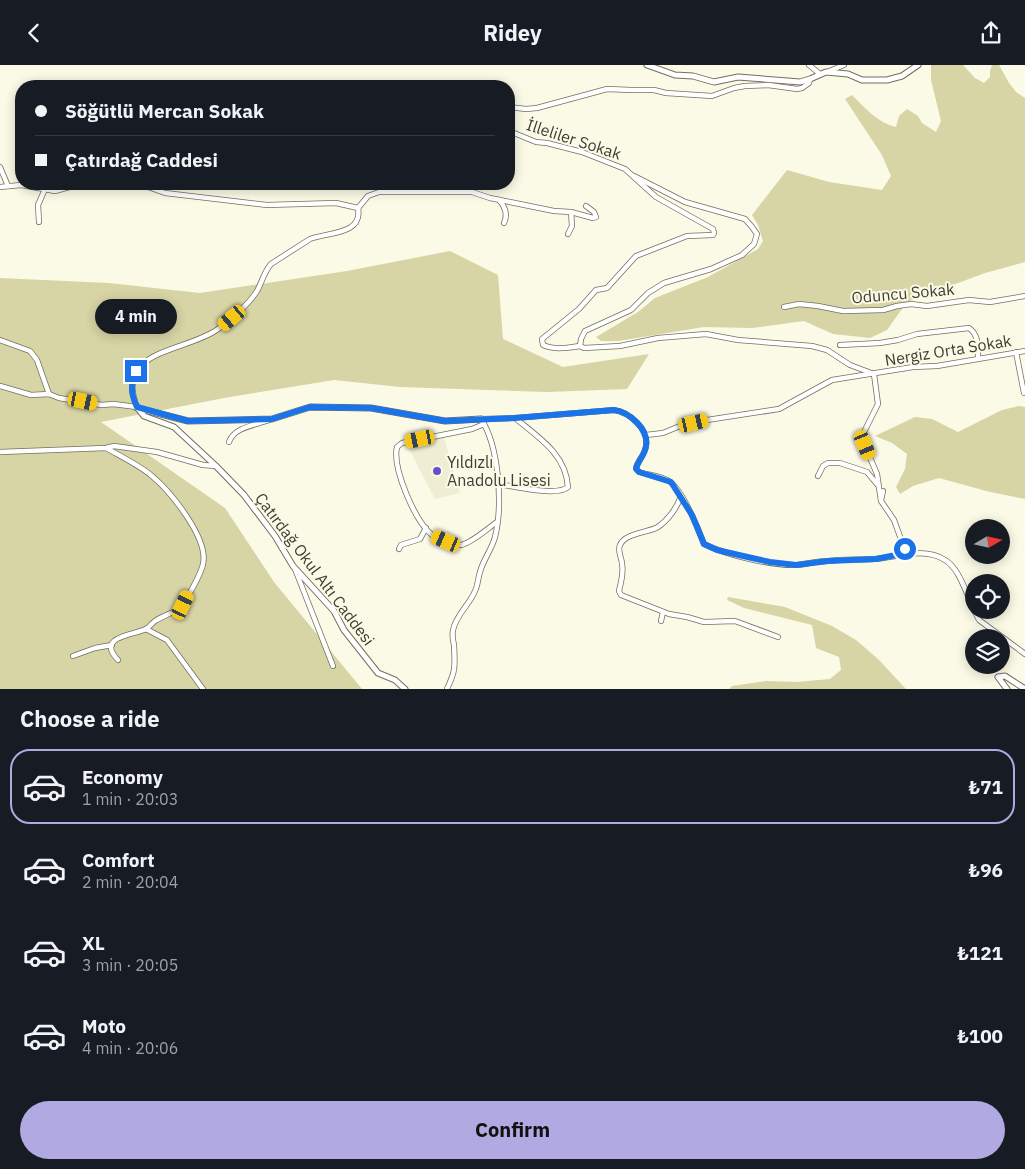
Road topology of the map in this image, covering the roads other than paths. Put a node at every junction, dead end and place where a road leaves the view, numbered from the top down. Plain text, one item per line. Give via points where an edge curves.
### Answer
1 (647, 65) edge
2 (809, 65) edge
3 (844, 65) edge
4 (918, 65) edge
5 (823, 73) junction
6 (810, 79) junction
7 (515, 108) edge
8 (515, 133) edge
9 (0, 167) edge
10 (634, 176) junction
11 (15, 185) edge
12 (8, 186) junction
13 (0, 187) edge
14 (45, 190) edge
15 (157, 190) edge
16 (498, 200) junction
17 (586, 206) dead end
18 (358, 208) junction
19 (571, 212) junction
20 (39, 222) dead end
21 (504, 223) dead end
22 (568, 234) dead end
23 (1025, 297) edge
24 (784, 307) dead end
25 (0, 340) edge
26 (840, 345) dead end
27 (580, 346) junction
28 (1025, 351) edge
29 (1016, 352) junction
30 (978, 358) junction
31 (874, 374) junction
32 (0, 386) edge
33 (1024, 393) edge
34 (48, 394) junction
35 (137, 407) junction
36 (515, 418) junction
37 (272, 419) junction
38 (483, 421) junction
39 (646, 435) junction
40 (229, 442) dead end
41 (106, 448) junction
42 (0, 451) edge
43 (216, 466) junction
44 (818, 476) dead end
45 (498, 484) junction
46 (878, 484) junction
47 (883, 491) dead end
48 (680, 496) junction
49 (881, 501) junction
50 (497, 522) junction
51 (426, 528) junction
52 (399, 549) dead end
53 (906, 553) junction
54 (293, 566) junction
55 (965, 590) edge
56 (663, 611) junction
57 (979, 619) edge
58 (661, 621) dead end
59 (146, 629) junction
60 (778, 637) dead end
61 (112, 645) junction
62 (1025, 654) edge
63 (73, 656) dead end
64 (118, 660) dead end
65 (333, 666) dead end
66 (203, 689) edge
67 (406, 689) edge
68 (447, 689) edge
69 (1008, 689) edge
70 (1025, 689) edge

1 - 6 street via 709,81 738,77 800,82
2 - 5 street
3 - 5 street
4 - 5 street via 902,76 887,80 862,80
5 - 6 street
6 - 7 street, İlleliler Sokak via 809,83 797,89 745,86 712,96 607,89 537,108
8 - 10 street, İlleliler Sokak via 593,156
9 - 12 street
10 - 27 street, İlleliler Sokak via 656,197 713,229 714,233 687,236 636,257 607,287 596,290 579,309 542,339 543,345 548,347
10 - 27 street via 685,202 745,219 757,235 754,244 742,255 711,269 664,283 631,310 586,331
11 - 12 street
12 - 13 street
14 - 20 street via 39,202
15 - 18 street via 267,205 336,203
16 - 18 street via 472,192 380,192 368,196
16 - 19 street
16 - 21 street via 504,209
17 - 19 street via 596,217
18 - 35 street via 360,216 351,227 310,239 271,263 254,295 217,330 163,351 141,365 132,381 131,394
19 - 22 street via 572,226
23 - 24 street, Oduncu Sokak via 927,306 911,304 883,310 843,311 799,304
25 - 34 street via 30,351 37,361
26 - 30 street via 880,343 917,334 969,328 978,342
27 - 31 street, Nergiz Orta Sokak via 620,346 658,338 706,334 812,346 827,350 850,365
28 - 29 street, Nergiz Orta Sokak
29 - 30 street, Nergiz Orta Sokak
29 - 33 street
30 - 31 street, Nergiz Orta Sokak
31 - 39 street via 832,380 779,409 707,420
31 - 46 street via 878,404 862,439
32 - 34 street via 31,395
34 - 35 street via 102,405
35 - 37 street via 188,421
35 - 43 street, Çatırdağ Okul Altı Caddesi via 144,416 174,427
36 - 38 street
36 - 39 street via 614,410 639,424
36 - 45 street via 553,449 568,478 568,487 559,491 541,491
37 - 38 street via 310,407 371,408 445,421
37 - 40 street via 235,433
38 - 45 street via 492,441
38 - 51 street via 472,429 402,443 397,447 396,461 406,492
39 - 48 street via 647,445 636,469 671,482
41 - 42 street
41 - 43 street via 114,446 156,452
41 - 59 street via 154,478 177,504 202,544 204,564 183,605
43 - 54 street, Çatırdağ Okul Altı Caddesi via 244,495
44 - 46 street via 828,463 840,463 867,472
45 - 50 street
46 - 49 street
47 - 49 street
48 - 53 street via 704,544 717,550 796,565 876,559
48 - 56 street via 670,516 661,524 625,539 618,548 623,571 621,595
49 - 53 street via 894,520
50 - 51 street via 468,543 460,545 433,536
50 - 68 street via 495,539 484,559 476,589 453,631 456,666
51 - 52 street via 420,539
53 - 55 street via 945,559 955,569
54 - 65 street
54 - 67 street, Çatırdağ Okul Altı Caddesi via 334,611 344,630 378,673
56 - 58 street
56 - 60 street via 704,622 735,621
57 - 62 street
59 - 61 street via 119,637
59 - 66 street via 167,640
61 - 63 street
61 - 64 street
69 - 70 street via 998,677 1001,675

